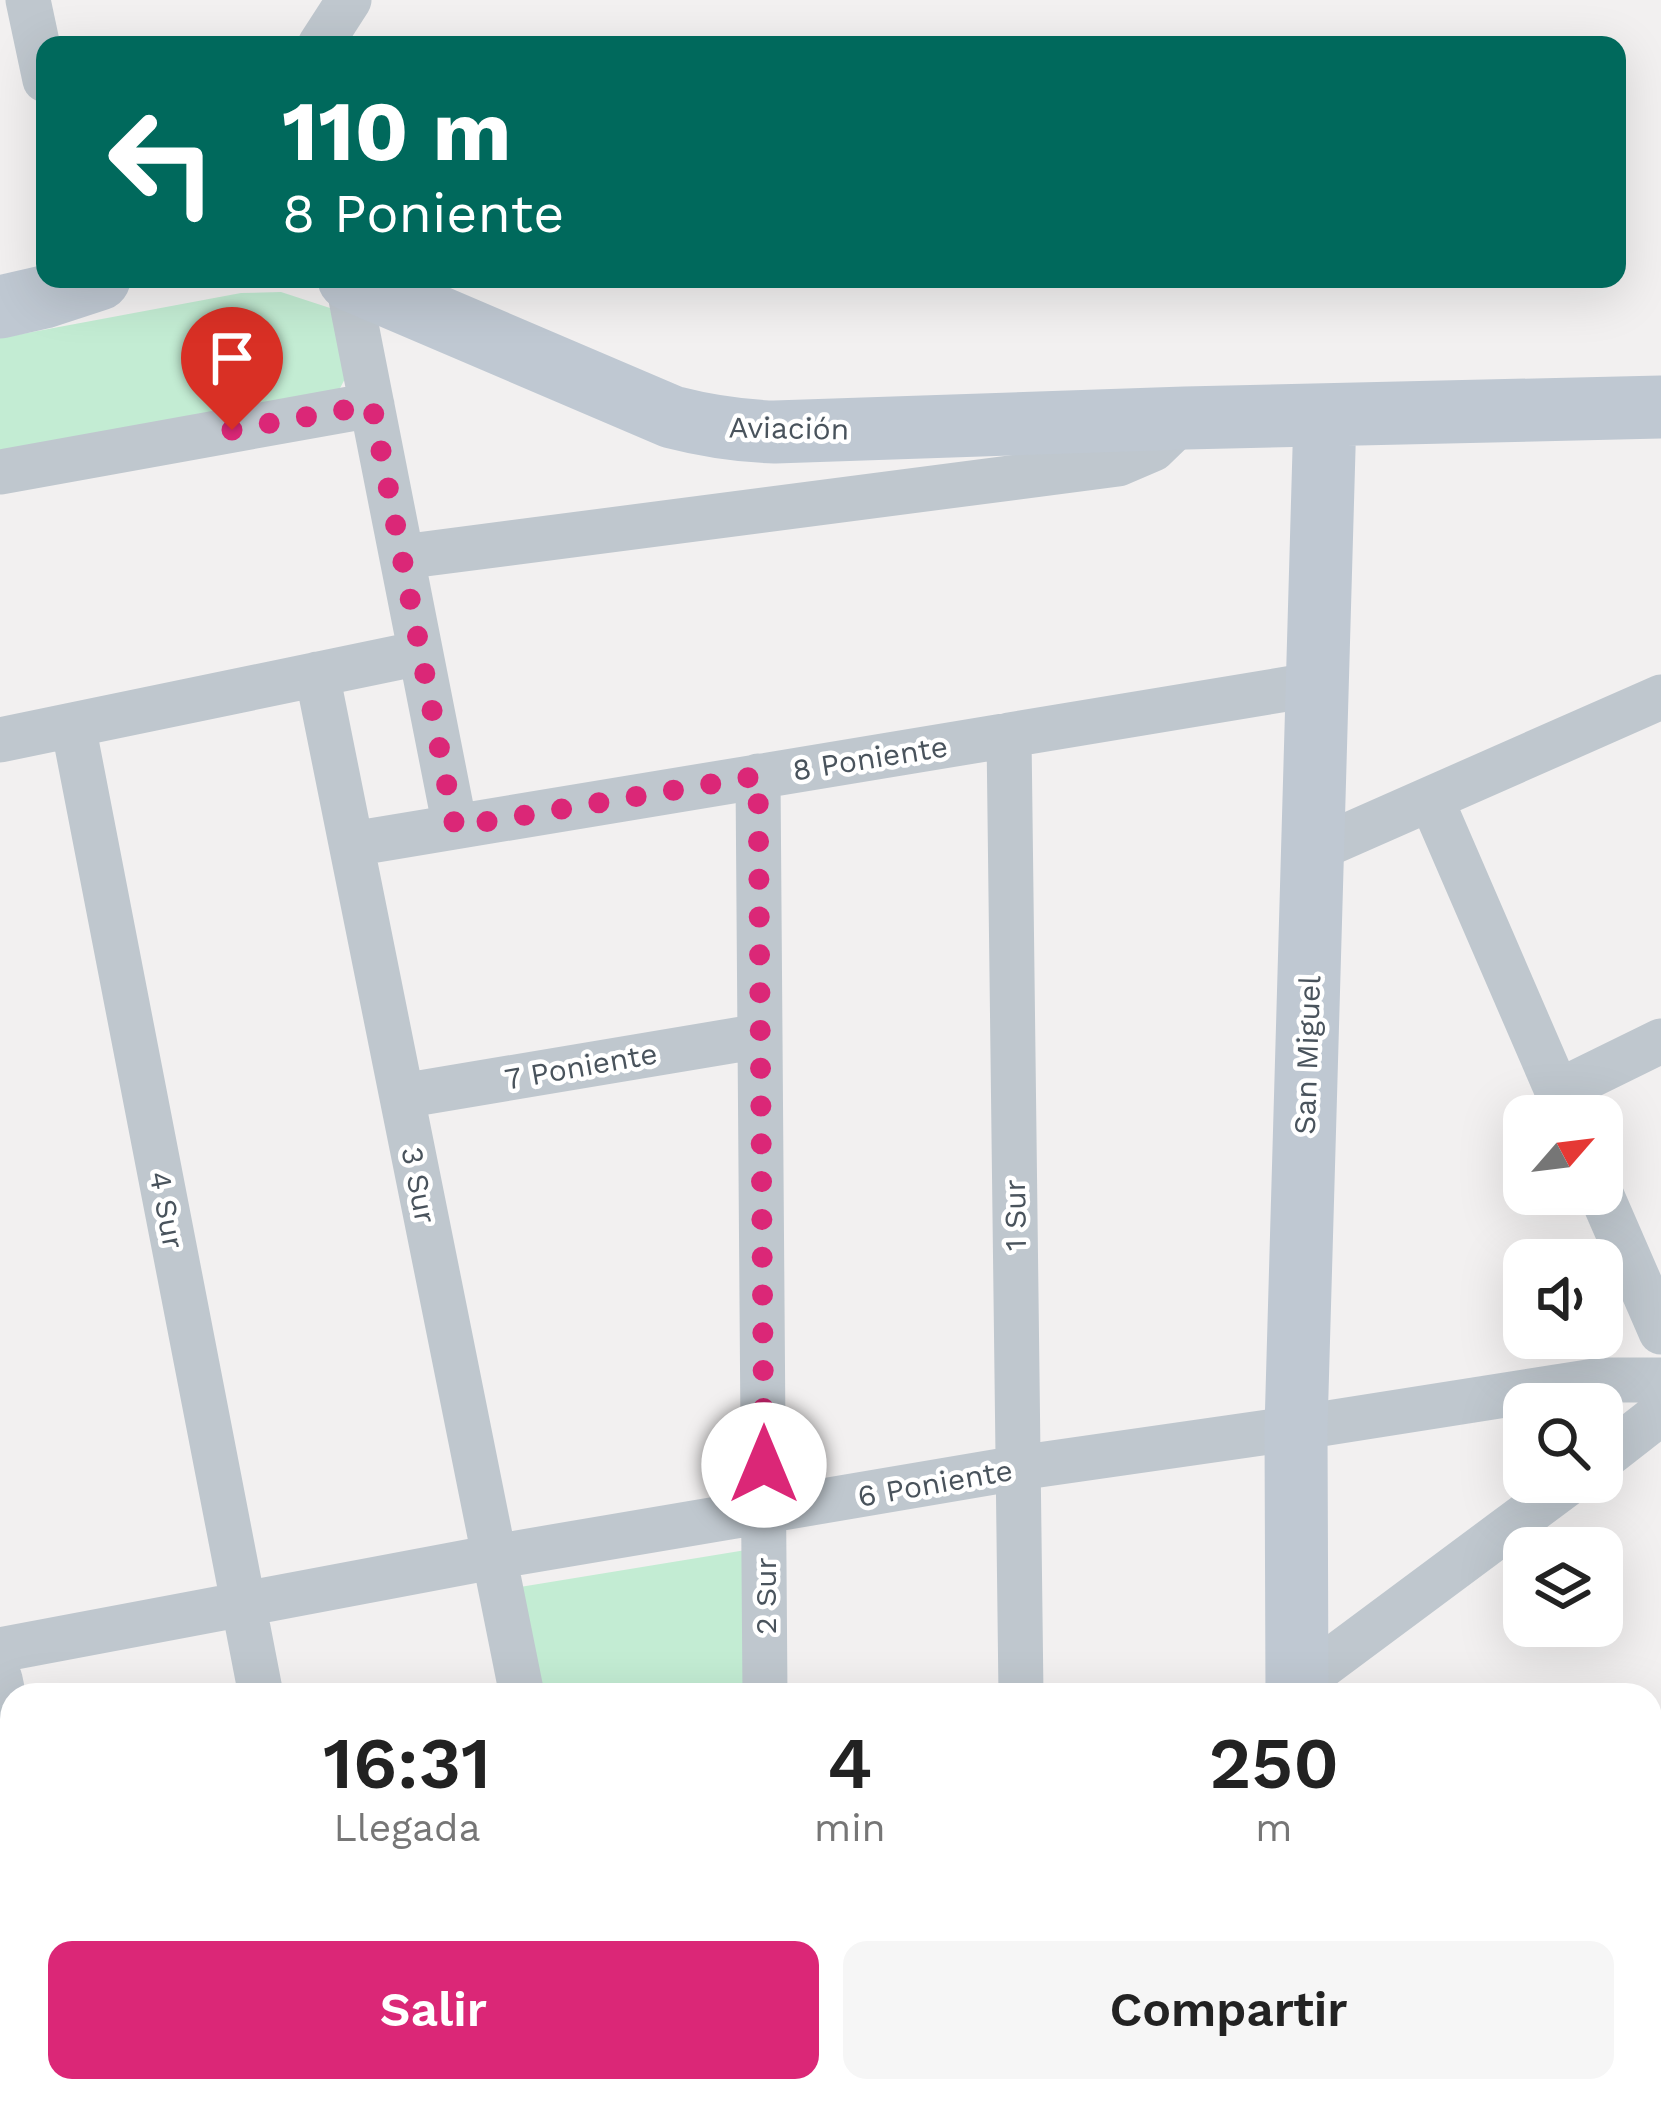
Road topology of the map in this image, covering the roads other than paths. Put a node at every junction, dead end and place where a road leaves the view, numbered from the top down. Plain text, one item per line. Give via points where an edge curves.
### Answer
1 (28, 0) edge
2 (349, 0) edge
3 (326, 36) edge
4 (36, 38) edge
5 (66, 288) edge
6 (350, 288) edge
7 (369, 288) edge
8 (0, 307) edge
9 (372, 405) junction
10 (1661, 407) edge
11 (1325, 415) junction
12 (1186, 418) junction
13 (0, 472) edge
14 (401, 557) junction
15 (421, 653) junction
16 (317, 674) junction
17 (1317, 684) junction
18 (1661, 698) edge
19 (73, 725) junction
20 (1009, 735) junction
21 (0, 740) edge
22 (758, 776) junction
23 (1430, 799) junction
24 (455, 827) junction
25 (352, 844) junction
26 (1312, 851) junction
27 (760, 1036) junction
28 (1661, 1041) edge
29 (1559, 1095) edge
30 (1577, 1095) edge
31 (402, 1096) junction
32 (1610, 1215) edge
33 (1661, 1332) edge
34 (1661, 1380) edge
35 (1661, 1413) edge
36 (1297, 1428) junction
37 (1623, 1443) edge
38 (1018, 1468) junction
39 (1542, 1503) edge
40 (764, 1513) junction
41 (493, 1557) junction
42 (244, 1604) junction
43 (0, 1650) edge
44 (259, 1683) edge
45 (519, 1683) edge
46 (765, 1683) edge
47 (1022, 1683) edge
48 (1297, 1683) edge
49 (1306, 1683) edge

1 - 4 street
2 - 3 street
5 - 8 street
6 - 9 street
7 - 12 street, Aviación via 709,427 775,432
9 - 13 street
9 - 14 street
10 - 11 street, Aviación
11 - 12 street, Aviación
11 - 17 street, San Miguel
12 - 14 street via 1153,448 1118,464
14 - 15 street
15 - 16 street
15 - 24 street
16 - 19 street
16 - 25 street, 3 Sur
17 - 20 street, 8 Poniente
17 - 26 street, San Miguel
18 - 23 street
19 - 21 street
19 - 42 street, 4 Sur
20 - 22 street, 8 Poniente
20 - 38 street, 1 Sur
22 - 24 street, 8 Poniente
22 - 27 street, 2 Sur
23 - 26 street
23 - 29 street
24 - 25 street, 8 Poniente
25 - 31 street, 3 Sur
26 - 36 street, San Miguel
27 - 31 street, 7 Poniente
27 - 40 street, 2 Sur
28 - 30 street
31 - 41 street, 3 Sur
32 - 33 street
34 - 36 street, 6 Poniente via 1601,1380
35 - 37 street
36 - 38 street, 6 Poniente
36 - 48 street, San Miguel
38 - 40 street, 6 Poniente
38 - 47 street, 1 Sur
39 - 49 street
40 - 41 street, 6 Poniente
40 - 46 street, 2 Sur
41 - 42 street, 6 Poniente
41 - 45 street, 3 Sur
42 - 43 street, 6 Poniente
42 - 44 street, 4 Sur

